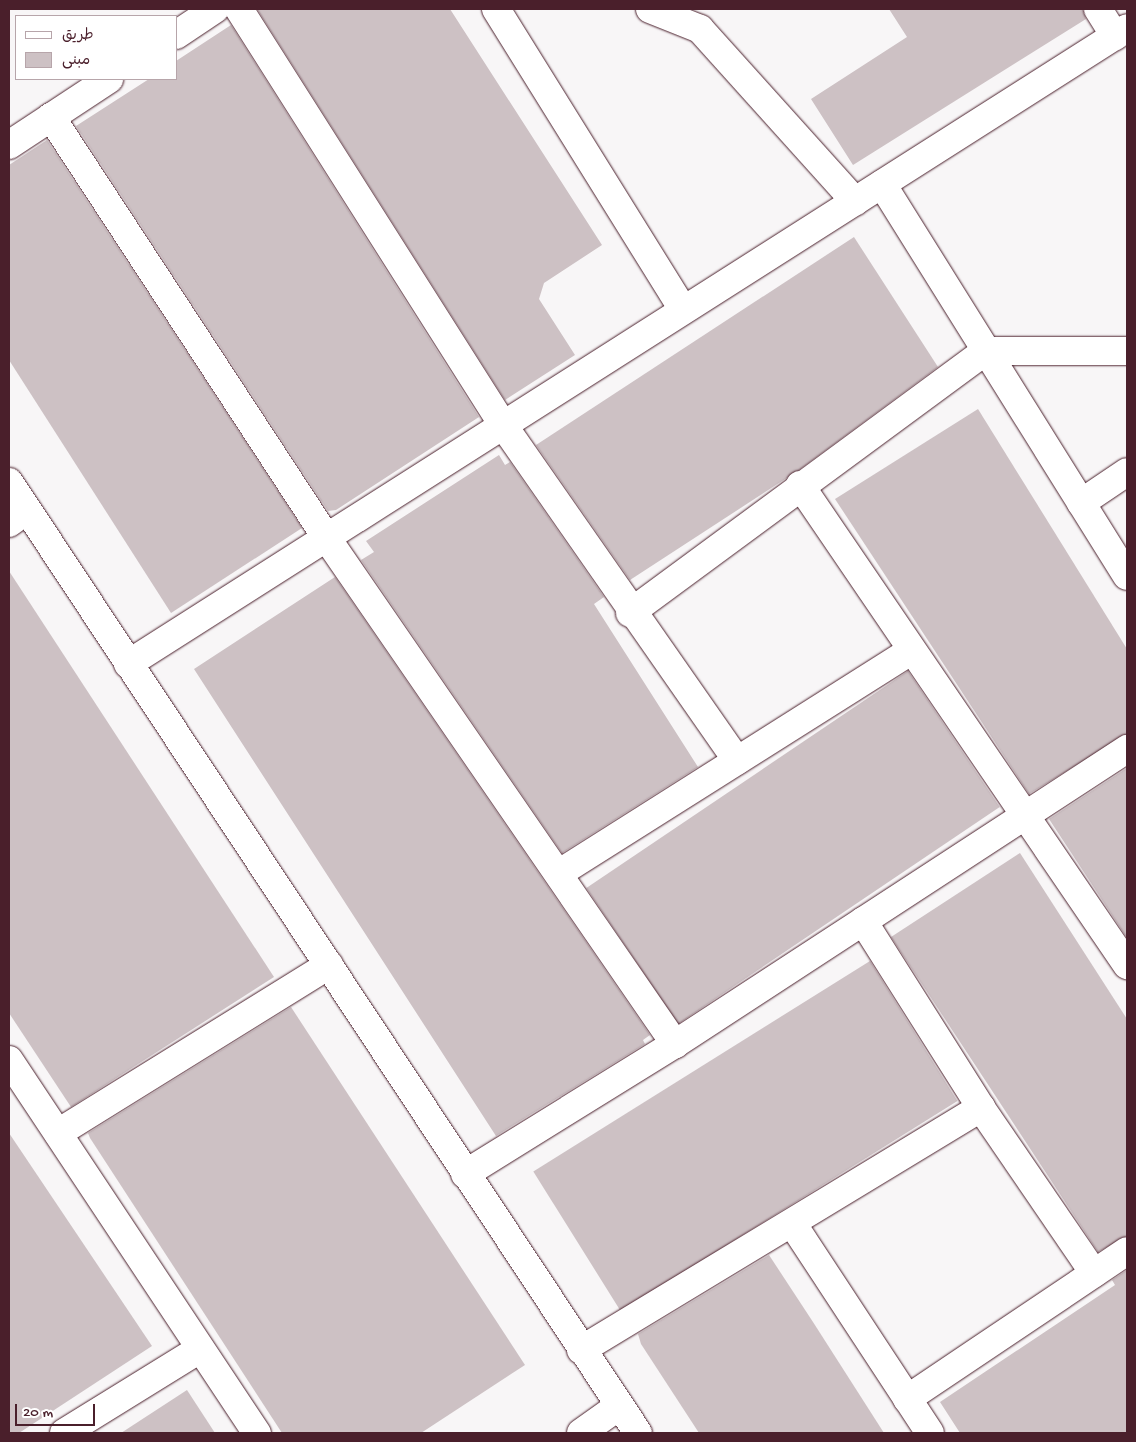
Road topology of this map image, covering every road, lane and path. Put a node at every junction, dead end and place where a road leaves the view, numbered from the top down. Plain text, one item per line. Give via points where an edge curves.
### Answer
1 (216, 9) edge
2 (239, 9) edge
3 (496, 9) edge
4 (650, 9) edge
5 (1098, 9) edge
6 (699, 19) edge
7 (178, 34) edge
8 (1123, 35) edge
9 (108, 80) edge
10 (51, 117) junction
11 (9, 145) edge
12 (882, 184) junction
13 (855, 201) junction
14 (683, 310) junction
15 (986, 350) junction
16 (1127, 351) edge
17 (503, 425) junction
18 (1127, 472) edge
19 (9, 482) edge
20 (800, 485) junction
21 (1081, 503) junction
22 (18, 517) edge
23 (326, 537) junction
24 (1127, 576) edge
25 (630, 614) junction
26 (910, 651) junction
27 (128, 664) junction
28 (1127, 749) edge
29 (737, 760) junction
30 (1025, 815) junction
31 (561, 872) junction
32 (863, 922) junction
33 (329, 965) junction
34 (1127, 965) edge
35 (675, 1044) junction
36 (9, 1060) edge
37 (980, 1108) junction
38 (58, 1134) junction
39 (465, 1174) junction
40 (792, 1223) junction
41 (1127, 1251) edge
42 (1094, 1273) junction
43 (200, 1349) junction
44 (581, 1350) junction
45 (907, 1399) junction
46 (620, 1406) junction
47 (64, 1433) edge
48 (257, 1433) edge
49 (582, 1433) edge
50 (638, 1433) edge
51 (930, 1433) edge

1 - 7 street
2 - 17 street
3 - 14 street
4 - 6 street
5 - 8 street
6 - 13 street
8 - 12 street
9 - 10 street
10 - 11 street
10 - 23 street
12 - 13 street
12 - 15 street
13 - 14 street
14 - 17 street
15 - 16 street
15 - 20 street
15 - 21 street
17 - 23 street
17 - 25 street
18 - 21 street
19 - 22 street
20 - 25 street
20 - 26 street
21 - 24 street
22 - 27 street
23 - 27 street
23 - 31 street
25 - 29 street
26 - 29 street
26 - 30 street
27 - 33 street
28 - 30 street
29 - 31 street
30 - 32 street
30 - 34 street
31 - 35 street
32 - 35 street
32 - 37 street
33 - 38 street
33 - 39 street
35 - 39 street
36 - 38 street
37 - 40 street
37 - 42 street
38 - 43 street
39 - 44 street
40 - 44 street
40 - 45 street
41 - 42 street
42 - 45 street
43 - 47 street
43 - 48 street
44 - 46 street
45 - 51 street
46 - 49 street
46 - 50 street

